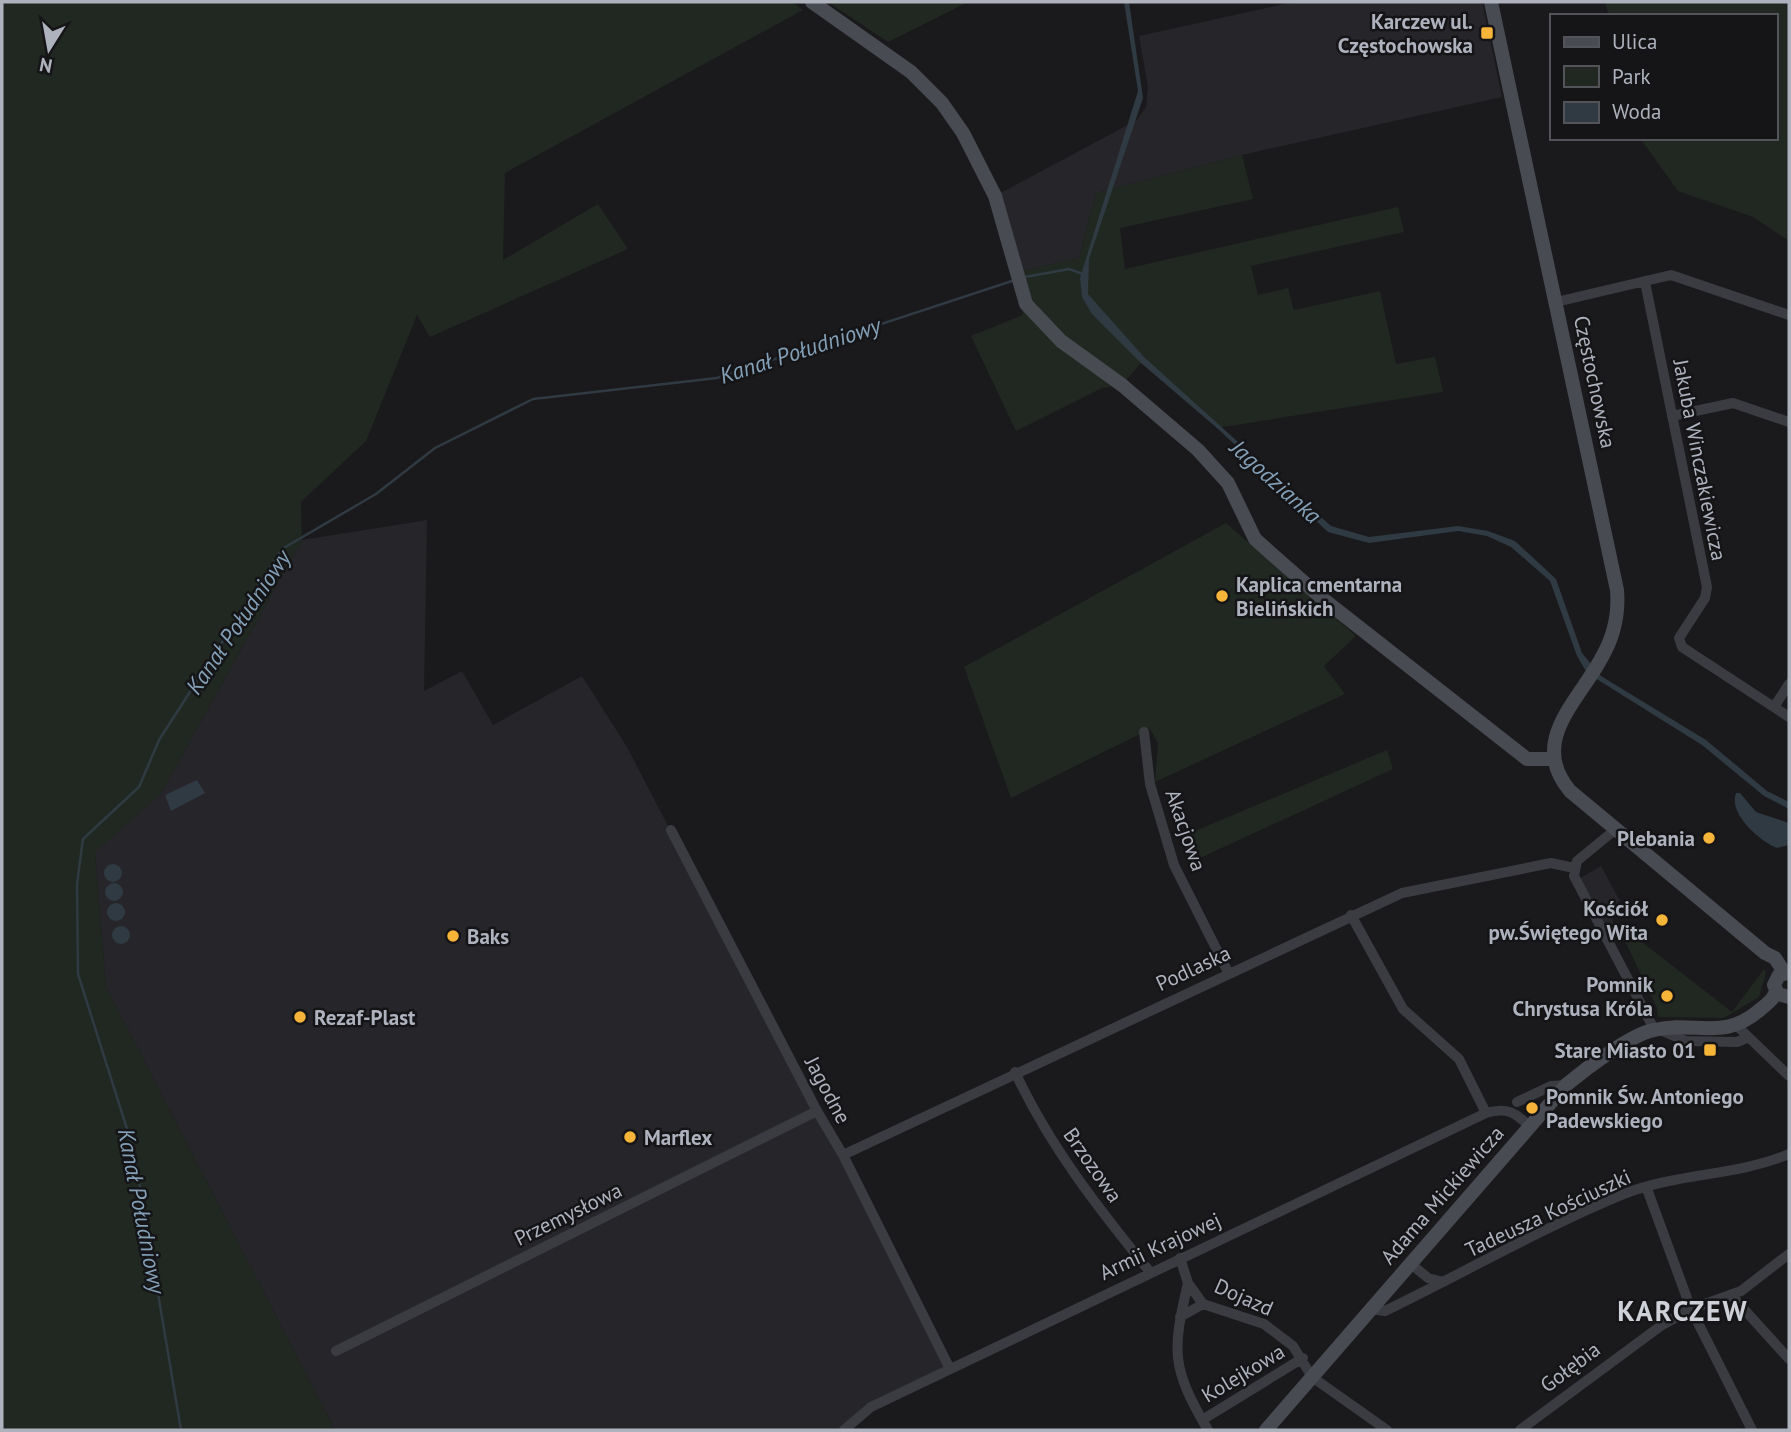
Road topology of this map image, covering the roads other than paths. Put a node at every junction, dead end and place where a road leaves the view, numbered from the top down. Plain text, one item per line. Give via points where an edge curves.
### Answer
1 (812, 2) edge
2 (1491, 2) edge
3 (1645, 282) junction
4 (1556, 302) junction
5 (1789, 315) edge
6 (1672, 416) junction
7 (1789, 422) edge
8 (1789, 684) edge
9 (1774, 707) junction
10 (1789, 717) edge
11 (1144, 732) dead end
12 (1553, 759) junction
13 (1616, 829) junction
14 (671, 830) dead end
15 (1574, 868) junction
16 (1351, 915) junction
17 (1228, 972) junction
18 (1783, 985) edge
19 (1737, 1026) junction
20 (1656, 1030) junction
21 (1747, 1038) junction
22 (1015, 1072) junction
23 (1789, 1076) edge
24 (1566, 1085) junction
25 (1517, 1102) dead end
26 (817, 1111) junction
27 (1486, 1113) junction
28 (1530, 1127) junction
29 (1789, 1154) edge
30 (843, 1156) junction
31 (1647, 1189) junction
32 (1789, 1254) edge
33 (1180, 1258) junction
34 (1410, 1263) junction
35 (1150, 1272) junction
36 (1443, 1282) junction
37 (1188, 1283) junction
38 (1732, 1296) junction
39 (1203, 1304) junction
40 (1370, 1309) junction
41 (1691, 1309) junction
42 (1180, 1317) junction
43 (336, 1351) dead end
44 (1303, 1358) junction
45 (1789, 1359) edge
46 (950, 1368) junction
47 (1312, 1377) junction
48 (1202, 1420) junction
49 (844, 1430) edge
50 (1208, 1430) edge
51 (1266, 1430) edge
52 (1387, 1430) edge
53 (1520, 1430) edge
54 (1752, 1430) edge

1 - 12 main road via 911,72 942,103 963,133 995,197 1026,304 1061,341 1122,385 1198,450 1228,483 1255,539 1323,599 1527,759
2 - 4 main road, Częstochowska
3 - 4 street
3 - 5 street via 1671,275
3 - 6 street, Jakuba Winczakiewicza
4 - 12 main road, Częstochowska via 1617,581 1617,615 1601,660 1559,727
6 - 7 street via 1733,403
6 - 9 street, Jakuba Winczakiewicza via 1707,587 1705,598 1679,638 1682,647
8 - 9 street
9 - 10 street
11 - 17 street, Akacjowa via 1150,784 1174,865
12 - 13 main road via 1570,791
13 - 15 street
13 - 18 main road via 1775,958
14 - 26 street, Jagodne
15 - 16 street, Podlaska via 1551,863 1433,884
15 - 20 street via 1583,897
16 - 17 street, Podlaska
16 - 27 street via 1403,1009 1459,1059
17 - 22 street, Podlaska
18 - 19 main road, Adama Mickiewicza via 1758,1013
19 - 20 main road, Adama Mickiewicza
19 - 21 street
20 - 21 street via 1686,1041 1737,1042
20 - 24 main road, Adama Mickiewicza via 1587,1068
21 - 23 street
22 - 30 street, Podlaska
22 - 35 street, Brzozowa via 1034,1114 1066,1165
24 - 25 street via 1551,1086
24 - 28 main road, Adama Mickiewicza
26 - 30 street, Jagodne
26 - 43 street, Przemysłowa
27 - 28 street, Armii Krajowej via 1512,1111
27 - 33 street, Armii Krajowej
28 - 34 main road, Adama Mickiewicza
29 - 31 street, Tadeusza Kościuszki
30 - 46 street, Jagodne
31 - 36 street, Tadeusza Kościuszki via 1626,1193
31 - 41 street
32 - 38 street, Gołębia
33 - 35 street, Armii Krajowej
33 - 37 street, Dojazd
34 - 36 street via 1428,1278
34 - 40 main road, Adama Mickiewicza
35 - 46 street, Armii Krajowej
36 - 40 street, Tadeusza Kościuszki via 1385,1311
37 - 39 street, Dojazd
37 - 42 street, Dojazd
38 - 41 street, Gołębia
38 - 45 street
39 - 42 street
39 - 44 street, Dojazd via 1265,1324
40 - 47 main road, Adama Mickiewicza
41 - 53 street, Gołębia via 1616,1356
41 - 54 street
42 - 48 street, Dojazd via 1176,1360
44 - 47 street, Dojazd
44 - 48 street, Kolejkowa
46 - 49 street, Armii Krajowej via 871,1407
47 - 51 main road, Adama Mickiewicza
47 - 52 street
48 - 50 street, Dojazd

